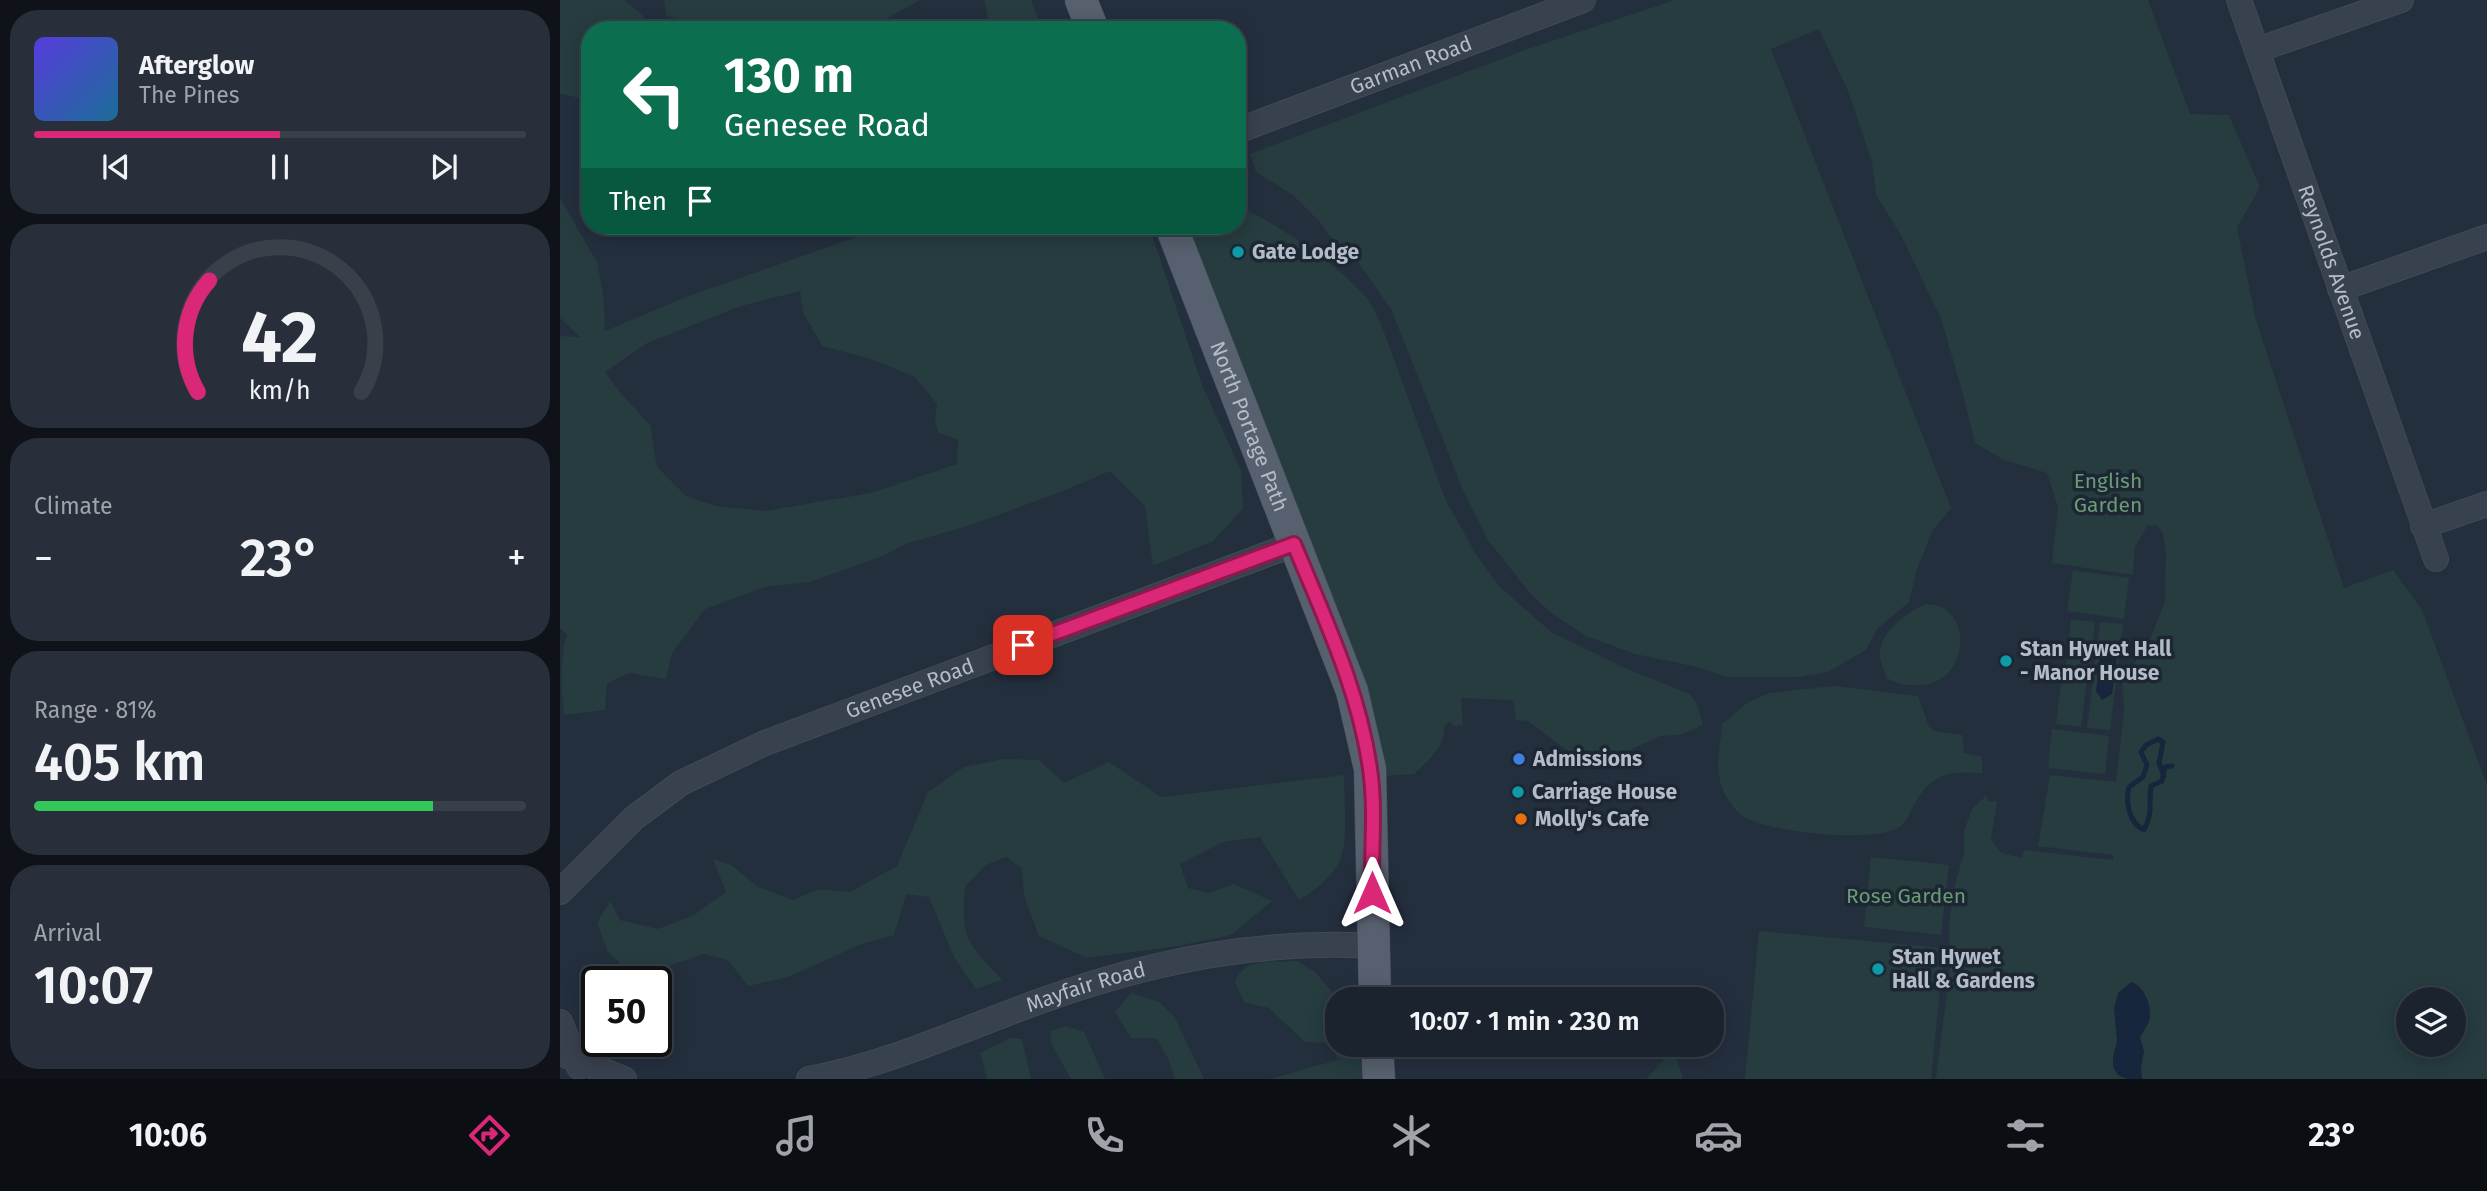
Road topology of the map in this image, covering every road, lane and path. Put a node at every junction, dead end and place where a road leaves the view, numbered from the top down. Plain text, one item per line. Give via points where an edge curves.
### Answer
1 (1081, 0) edge
2 (1583, 0) edge
3 (2239, 0) edge
4 (2401, 0) edge
5 (1089, 21) edge
6 (2257, 50) junction
7 (1246, 128) edge
8 (1174, 235) edge
9 (2487, 237) edge
10 (2340, 289) junction
11 (2487, 504) edge
12 (2423, 526) junction
13 (1294, 544) junction
14 (2436, 559) dead end
15 (560, 892) edge
16 (1372, 946) junction
17 (1374, 987) edge
18 (560, 1022) edge
19 (1378, 1057) edge
20 (573, 1064) edge
21 (624, 1079) edge
22 (808, 1079) edge
23 (1379, 1079) edge

1 - 5 main road
2 - 7 street, Garman Road
3 - 6 street, Reynolds Avenue
4 - 6 street
6 - 10 street, Reynolds Avenue
8 - 13 main road, North Portage Path
9 - 10 street
10 - 12 street, Reynolds Avenue
11 - 12 street
12 - 14 street, Reynolds Avenue
13 - 15 street, Genesee Road via 765,743 671,790 634,818
13 - 16 main road, North Portage Path via 1352,691 1370,769
16 - 17 main road, North Portage Path
16 - 22 street, Mayfair Road via 1279,946 1171,961 1111,976 926,1046
18 - 20 street
19 - 23 main road
20 - 21 street

